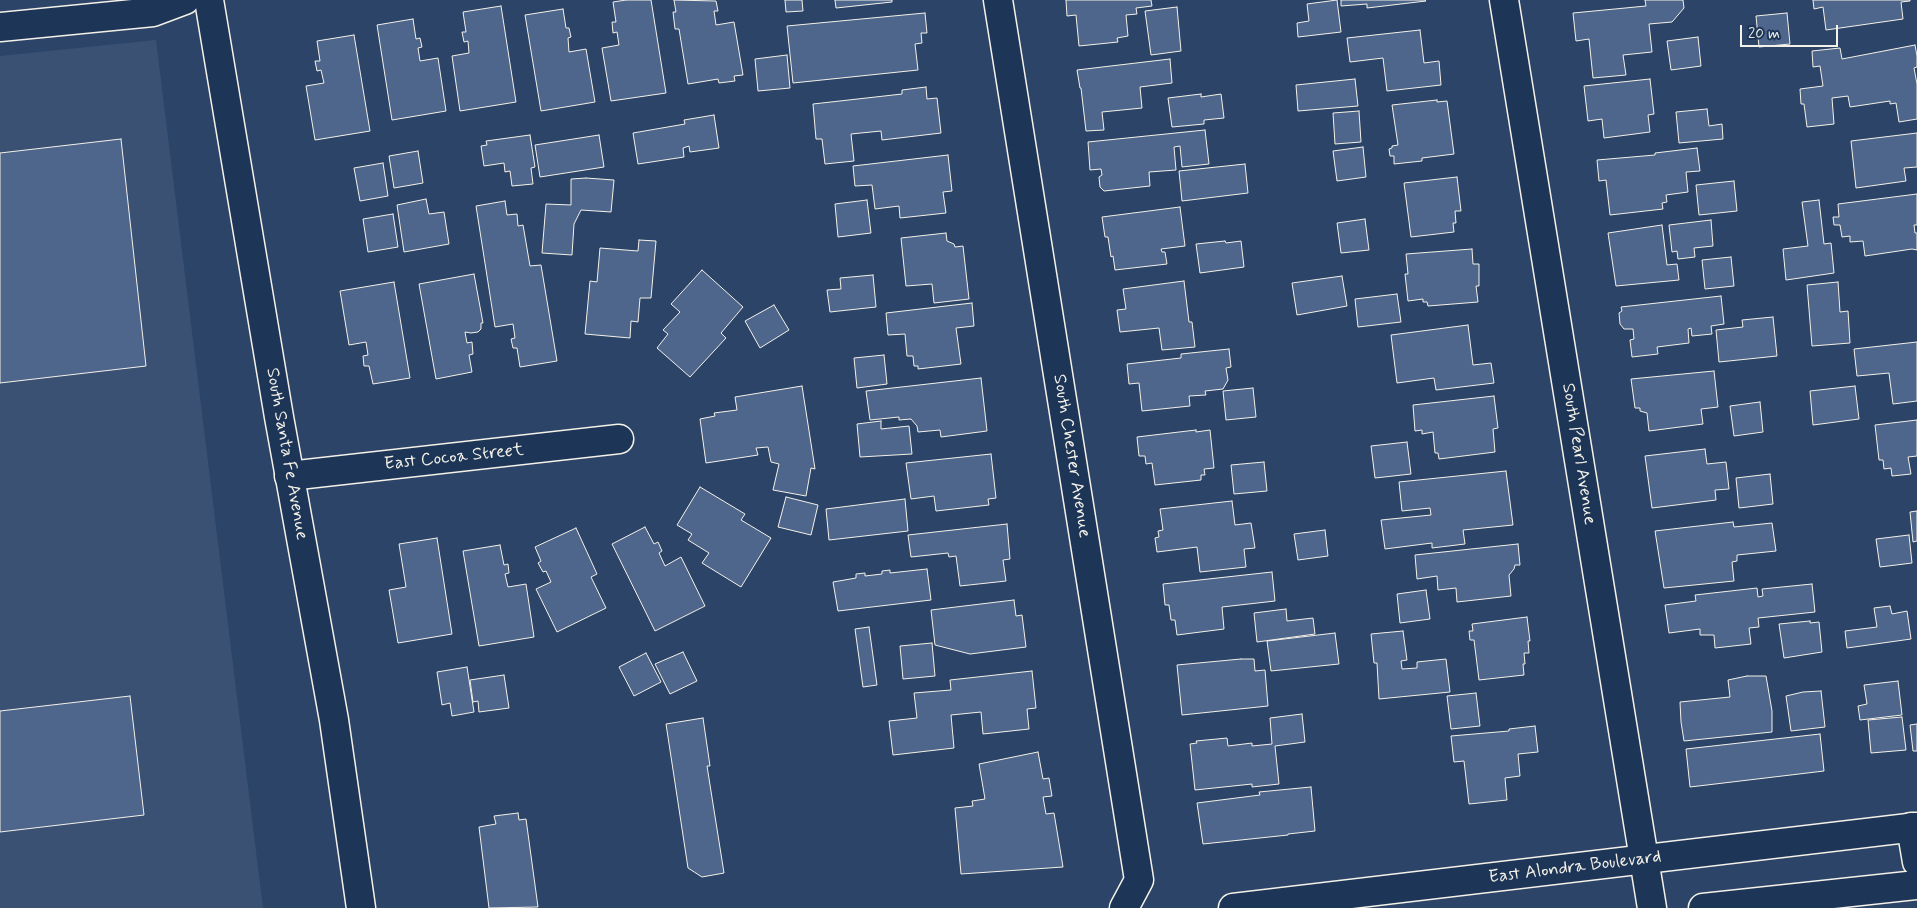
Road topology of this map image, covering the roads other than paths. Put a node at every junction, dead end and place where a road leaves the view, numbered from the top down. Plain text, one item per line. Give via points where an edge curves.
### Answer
1 (185, 0) edge
2 (209, 0) edge
3 (998, 0) edge
4 (1504, 0) edge
5 (0, 27) edge
6 (619, 440) dead end
7 (289, 476) junction
8 (1914, 827) edge
9 (1644, 860) junction
10 (1917, 862) edge
11 (1917, 884) edge
12 (362, 908) edge
13 (1124, 908) edge
14 (1233, 908) edge
15 (1652, 908) edge
16 (1703, 908) edge

1 - 5 street via 153,12
2 - 7 street, South Santa Fe Avenue
3 - 13 street, South Chester Avenue via 1139,880
4 - 9 street, South Pearl Avenue
6 - 7 street, East Cocoa Street
7 - 12 street, South Santa Fe Avenue via 334,720
8 - 9 street, East Alondra Boulevard
8 - 10 street
9 - 14 street, East Alondra Boulevard
9 - 15 street, South Pearl Avenue
11 - 16 street

